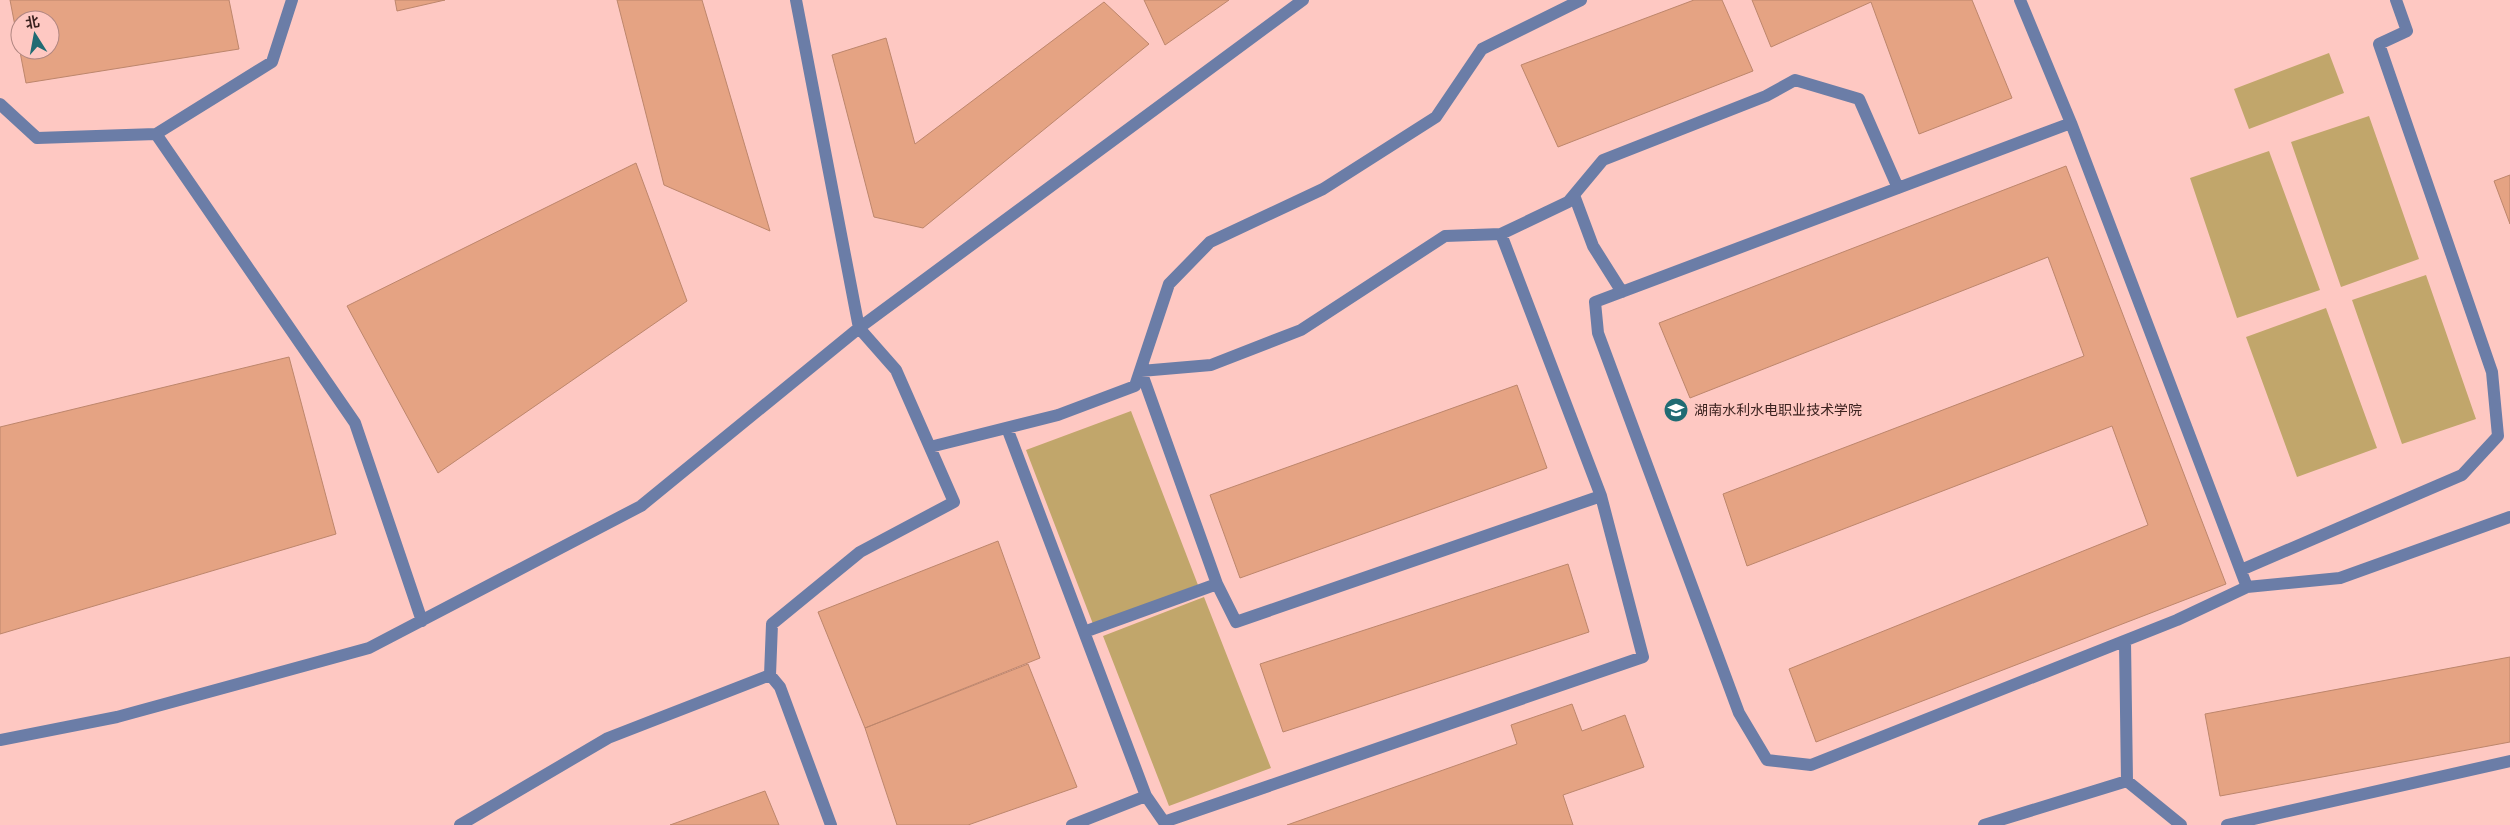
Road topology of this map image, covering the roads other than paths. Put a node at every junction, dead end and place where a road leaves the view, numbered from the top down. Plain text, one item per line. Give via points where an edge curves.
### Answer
1 (292, 0) edge
2 (796, 0) edge
3 (1303, 0) edge
4 (1581, 0) edge
5 (2020, 0) edge
6 (2396, 0) edge
7 (0, 104) edge
8 (2071, 123) junction
9 (156, 134) junction
10 (1898, 188) junction
11 (1574, 195) junction
12 (1501, 234) junction
13 (1622, 292) junction
14 (858, 328) junction
15 (1141, 371) junction
16 (1007, 428) junction
17 (930, 448) junction
18 (1601, 496) junction
19 (2510, 517) edge
20 (2240, 570) junction
21 (1217, 584) junction
22 (2247, 587) junction
23 (422, 620) junction
24 (1084, 632) junction
25 (2125, 641) junction
26 (770, 675) junction
27 (0, 740) edge
28 (2510, 761) edge
29 (2127, 781) junction
30 (1146, 796) junction
31 (1165, 824) edge
32 (460, 825) edge
33 (831, 825) edge
34 (1072, 825) edge
35 (1984, 825) edge
36 (2181, 825) edge
37 (2227, 825) edge

1 - 9 street via 272,62
2 - 14 street
3 - 14 street
4 - 15 street via 1482,49 1436,117 1323,189 1210,242 1168,284
5 - 8 street
6 - 20 street via 2407,31 2379,44 2492,372 2498,436 2462,475
7 - 9 street via 38,138
8 - 10 street
8 - 20 street
9 - 23 street via 355,423
10 - 11 street via 1859,99 1796,80 1766,96 1603,160
10 - 13 street
11 - 12 street via 1568,202
11 - 13 street via 1593,246
12 - 15 street via 1445,236 1301,330 1211,365
12 - 18 street
13 - 25 street via 1595,302 1598,333 1739,713 1767,760 1810,765
14 - 17 street via 896,370
14 - 23 street via 641,506
15 - 16 street via 1135,386 1058,415
15 - 21 street
16 - 17 street
16 - 24 street
17 - 26 street via 954,502 860,552 772,624
18 - 21 street via 1236,622
18 - 31 street via 1643,657
19 - 22 street via 2340,578
20 - 22 street
21 - 24 street
22 - 25 street
23 - 27 street via 369,648 117,717
24 - 30 street
25 - 29 street
26 - 32 street via 608,738
26 - 33 street via 780,687
28 - 37 street
29 - 35 street
29 - 36 street
30 - 31 street
30 - 34 street

